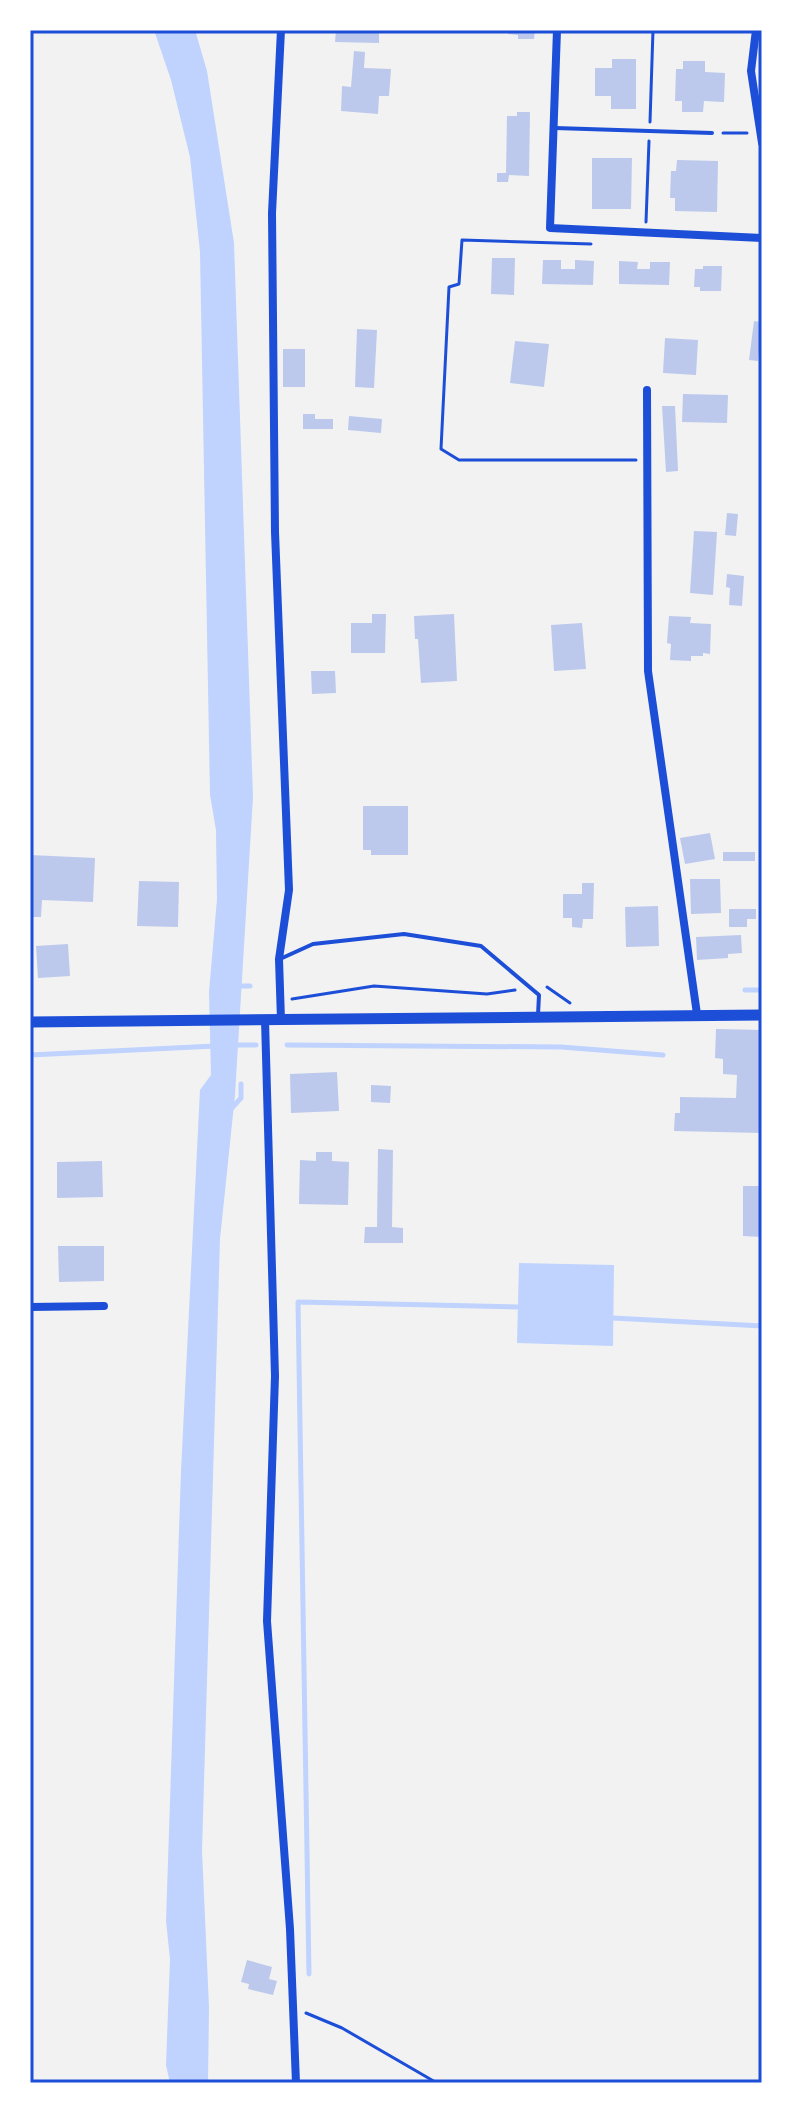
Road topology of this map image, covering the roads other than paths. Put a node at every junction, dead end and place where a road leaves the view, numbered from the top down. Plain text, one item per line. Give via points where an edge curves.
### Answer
1 (281, 30) edge
2 (557, 30) edge
3 (756, 30) edge
4 (760, 127) edge
5 (552, 128) junction
6 (712, 133) road end
7 (762, 143) edge
8 (762, 238) edge
9 (647, 390) dead end
10 (279, 959) junction
11 (697, 1014) junction
12 (538, 1015) junction
13 (762, 1015) edge
14 (265, 1020) junction
15 (281, 1020) junction
16 (30, 1022) edge
17 (104, 1306) dead end
18 (30, 1307) edge
19 (296, 2083) edge

1 - 10 street via 272,213 275,532 289,890
2 - 5 street
3 - 4 street via 751,71
4 - 7 street
5 - 6 lane
5 - 8 street via 550,228
9 - 11 street via 648,671
10 - 12 lane via 313,944 404,934 481,946 539,995
10 - 15 street
11 - 12 main road
11 - 13 main road
12 - 15 main road
14 - 15 main road
14 - 16 main road
14 - 19 street via 275,1376 267,1621
17 - 18 street

